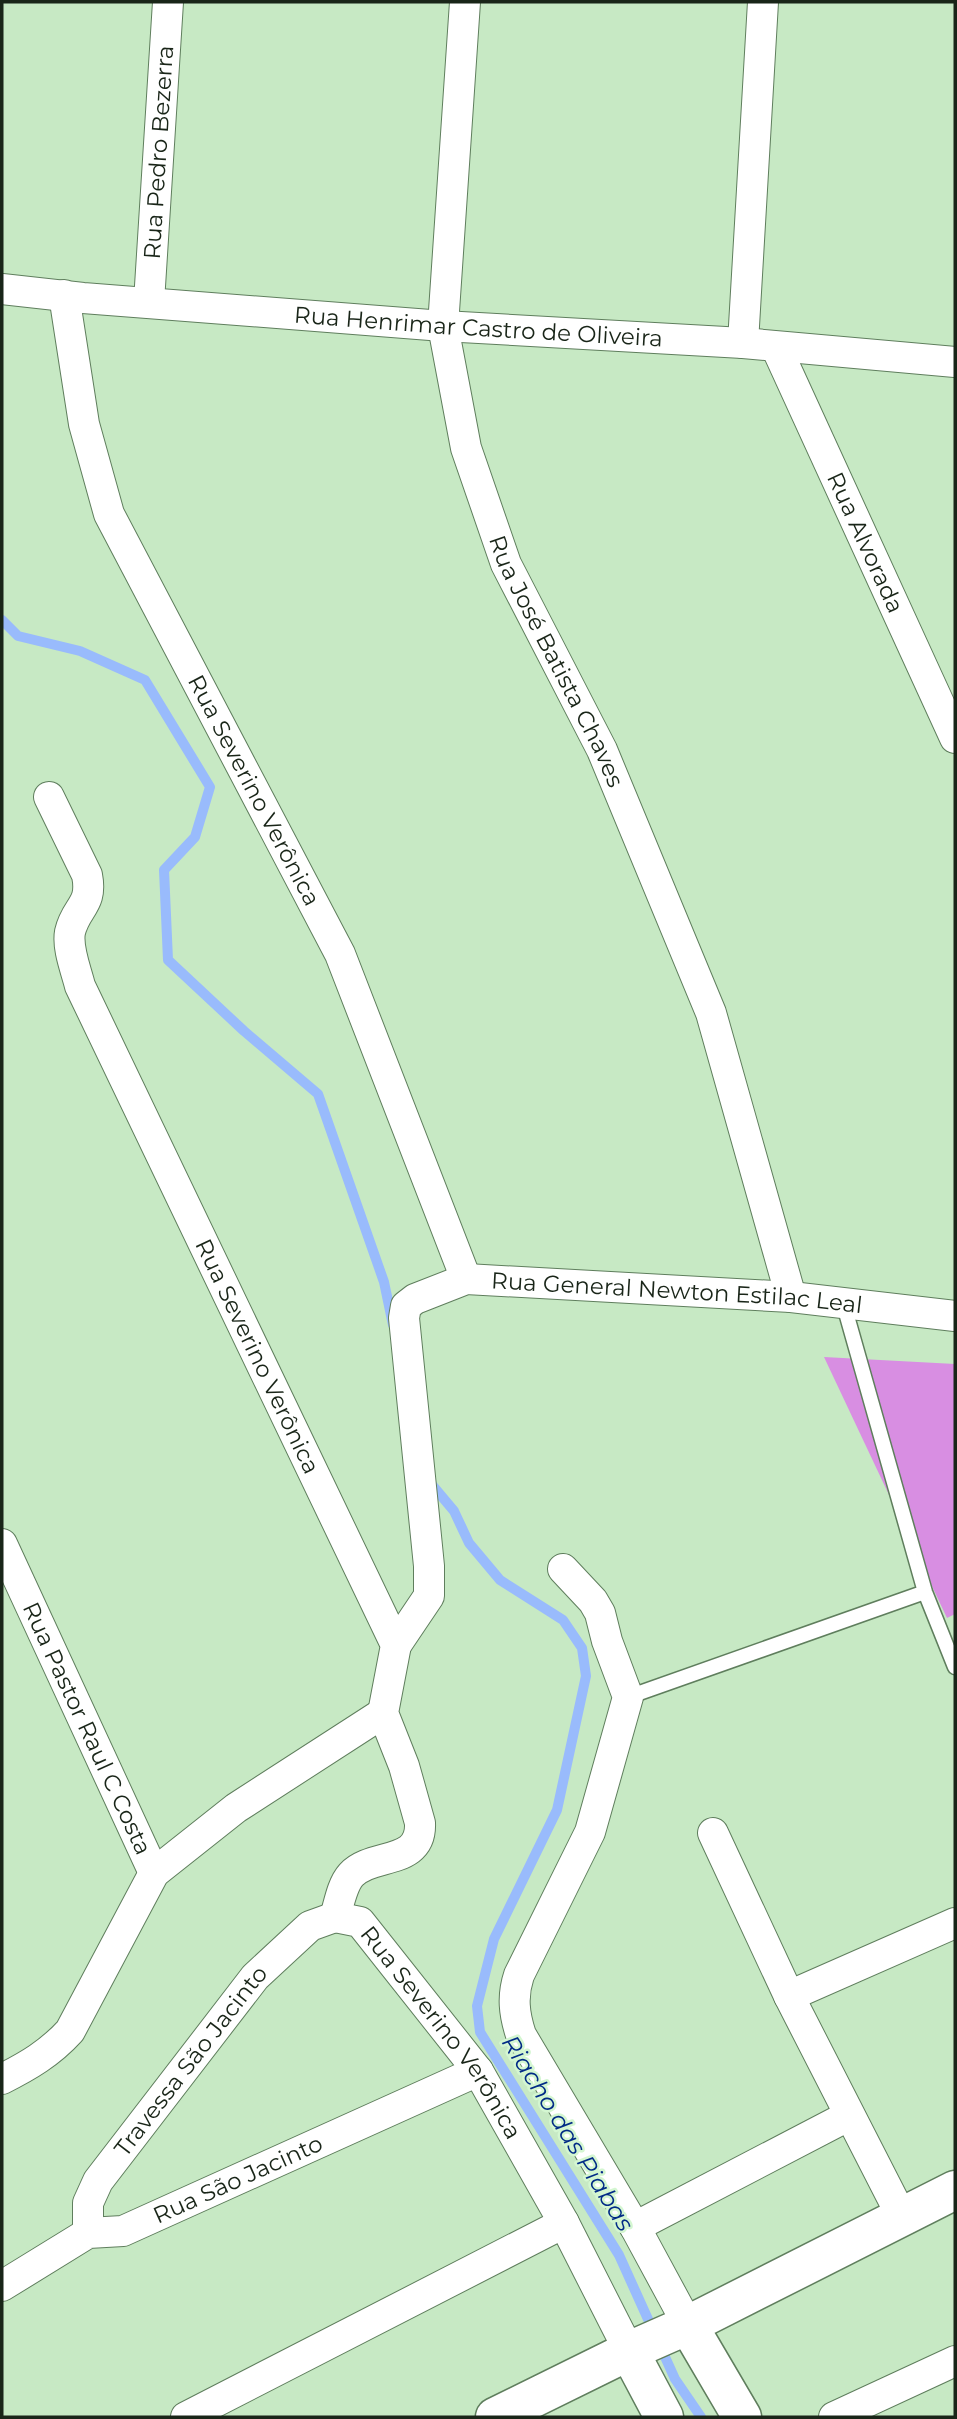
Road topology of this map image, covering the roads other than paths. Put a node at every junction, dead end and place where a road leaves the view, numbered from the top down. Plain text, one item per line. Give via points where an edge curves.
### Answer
1 (168, 2) edge
2 (465, 2) edge
3 (763, 2) edge
4 (2, 289) edge
5 (64, 295) junction
6 (149, 302) junction
7 (443, 326) junction
8 (743, 344) junction
9 (776, 347) junction
10 (955, 362) edge
11 (955, 738) edge
12 (50, 797) dead end
13 (466, 1279) junction
14 (791, 1297) junction
15 (843, 1302) junction
16 (955, 1316) edge
17 (2, 1544) edge
18 (563, 1569) dead end
19 (925, 1592) junction
20 (396, 1645) junction
21 (955, 1667) edge
22 (628, 1697) junction
23 (383, 1713) junction
24 (713, 1833) dead end
25 (154, 1873) junction
26 (334, 1917) junction
27 (955, 1923) edge
28 (789, 1996) junction
29 (478, 2071) junction
30 (2, 2079) edge
31 (848, 2116) junction
32 (955, 2190) edge
33 (902, 2217) junction
34 (564, 2223) junction
35 (635, 2227) junction
36 (88, 2232) junction
37 (2, 2286) edge
38 (688, 2325) junction
39 (629, 2351) junction
40 (955, 2361) edge
41 (186, 2417) edge
42 (495, 2417) edge
43 (664, 2417) edge
44 (742, 2417) edge
45 (834, 2417) edge

1 - 6 street, Rua Pedro Bezerra
2 - 7 street, Rua José Batista Chaves
3 - 8 street
4 - 5 street, Rua Henrimar Castro de Oliveira
5 - 6 street, Rua Henrimar Castro de Oliveira
5 - 13 street, Rua Severino Verônica via 85,424 109,514 340,954
6 - 7 street, Rua Henrimar Castro de Oliveira
7 - 8 street, Rua Henrimar Castro de Oliveira
7 - 14 street, Rua José Batista Chaves via 466,448 506,564 601,750 711,1013
8 - 9 street, Rua Henrimar Castro de Oliveira
9 - 10 street, Rua Henrimar Castro de Oliveira
9 - 11 street, Rua Alvorada
12 - 20 street, Rua Severino Verônica via 89,887 69,937 80,986
13 - 14 street, Rua General Newton Estilac Leal
13 - 20 street, Rua General Newton Estilac Leal via 415,1298 406,1306 429,1596
14 - 15 street, Rua General Newton Estilac Leal
15 - 16 street, Rua General Newton Estilac Leal
15 - 19 lane
17 - 25 street, Rua Pastor Raul C Costa
18 - 22 street via 600,1614
19 - 21 lane
19 - 22 lane
20 - 23 street
22 - 35 street via 596,1817 519,1975 514,2006 521,2035
23 - 25 street via 236,1808
23 - 26 street, Rua Severino Verônica via 404,1766 420,1823 419,1840 405,1852 352,1873
24 - 28 street
25 - 30 street via 70,2031 35,2063
26 - 29 street, Rua Severino Verônica via 360,1922
26 - 36 street, Travessa São Jacinto via 310,1926 255,1977 98,2181 88,2203
27 - 28 street
28 - 31 street
29 - 34 street, Rua Severino Verônica
29 - 36 street, Rua São Jacinto via 122,2231
31 - 33 street
31 - 35 street
32 - 33 main road
33 - 38 main road
34 - 39 street, Rua Severino Verônica
34 - 41 street
35 - 38 street
36 - 37 street, Rua São Jacinto
38 - 39 main road
38 - 44 main road
39 - 42 main road
39 - 43 main road, Rua Severino Verônica
40 - 45 street

